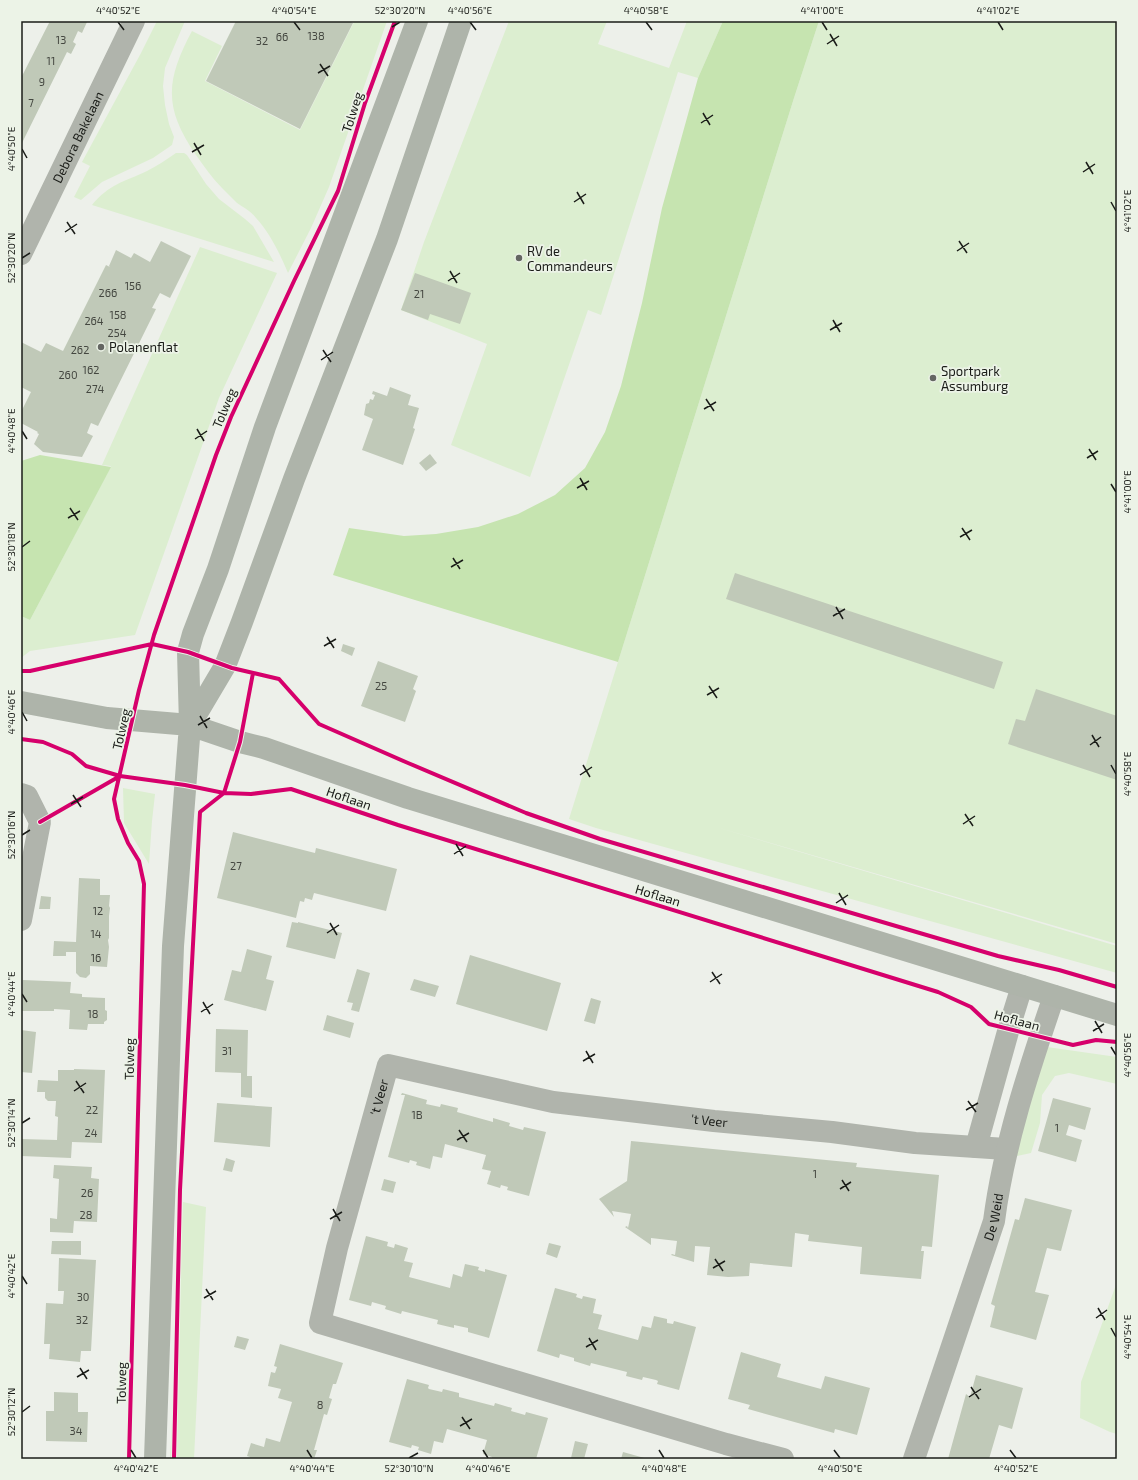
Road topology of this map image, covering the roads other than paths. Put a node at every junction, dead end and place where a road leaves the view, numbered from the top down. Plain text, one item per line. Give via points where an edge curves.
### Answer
1 (134, 21) edge
2 (418, 21) edge
3 (461, 21) edge
4 (21, 254) edge
5 (21, 702) edge
6 (190, 725) junction
7 (21, 794) edge
8 (21, 920) edge
9 (1022, 986) junction
10 (1054, 996) junction
11 (1117, 1015) edge
12 (976, 1147) junction
13 (1006, 1149) junction
14 (724, 1452) edge
15 (155, 1459) edge
16 (783, 1459) edge
17 (914, 1459) edge

1 - 4 street, Debora Bakelaan
2 - 6 main road via 265,428 218,569 193,634 188,652
3 - 6 main road via 387,239 294,479 240,629 225,666
5 - 6 main road, Hoflaan via 107,718
6 - 9 main road, Hoflaan via 416,800
6 - 15 main road via 173,946
7 - 8 street via 27,796 40,822
9 - 10 main road, Hoflaan
9 - 12 street
10 - 11 main road, Hoflaan
10 - 13 street, De Weid
12 - 13 street, 't Veer
12 - 14 street, 't Veer via 714,1122 553,1102 388,1065 337,1248 320,1323
13 - 17 street, De Weid via 994,1221
14 - 16 street

